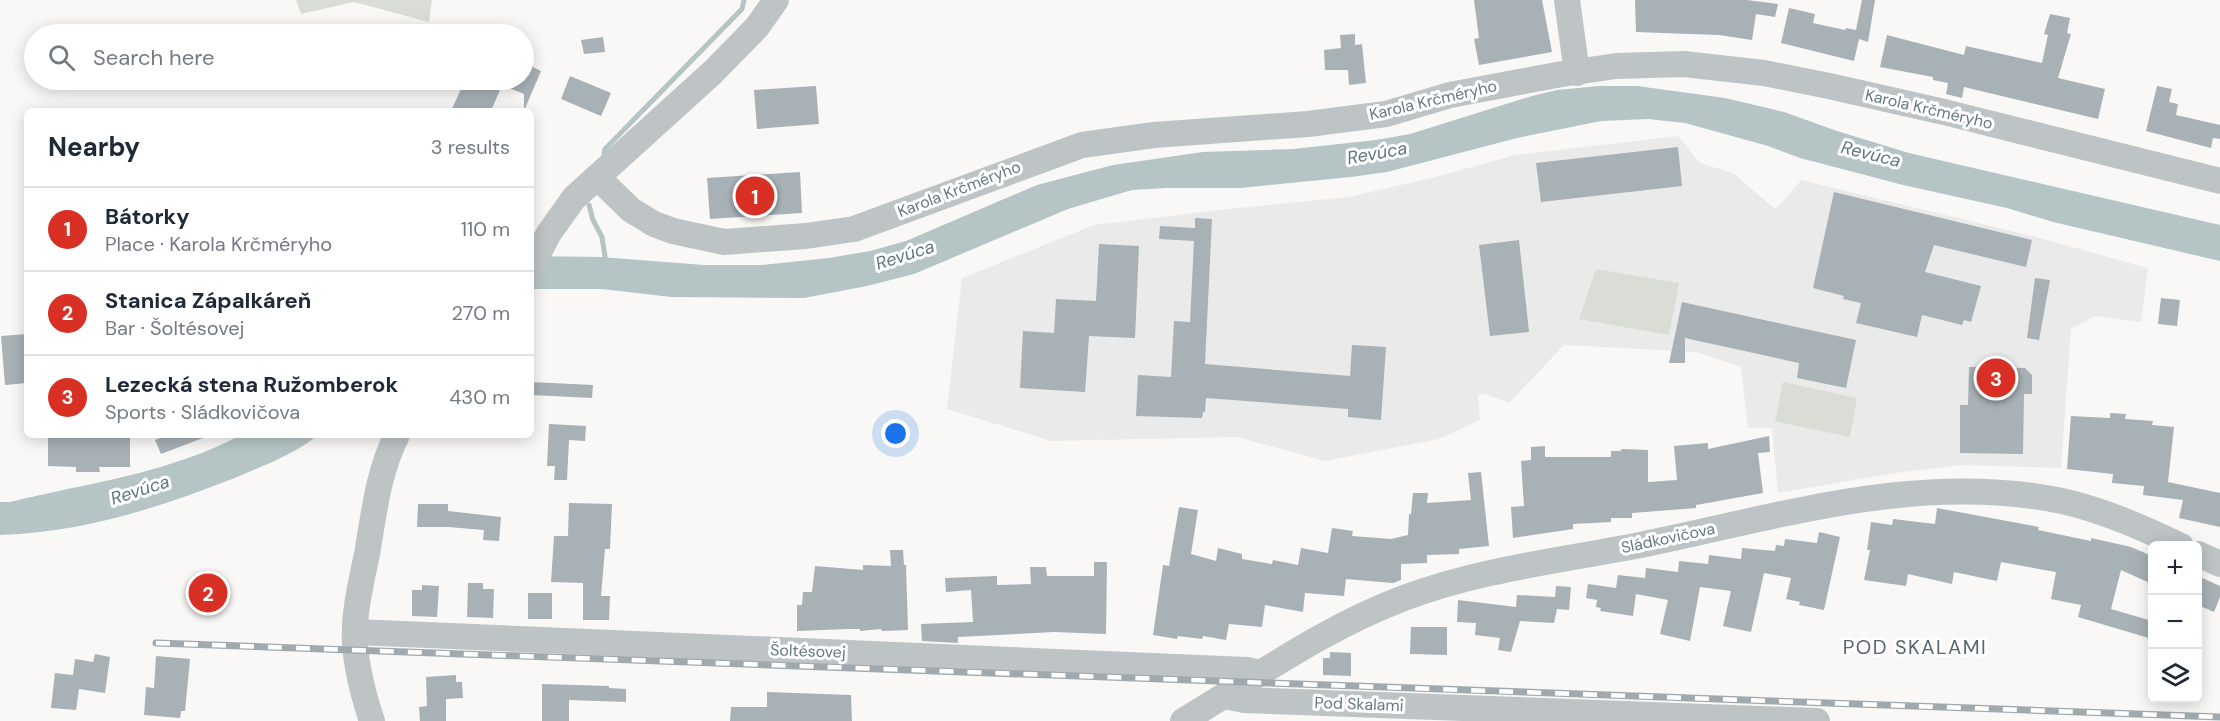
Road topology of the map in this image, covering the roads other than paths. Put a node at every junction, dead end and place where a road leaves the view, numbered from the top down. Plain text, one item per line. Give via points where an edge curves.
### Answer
1 (776, 0) edge
2 (1567, 0) edge
3 (1577, 73) junction
4 (597, 177) junction
5 (2220, 181) edge
6 (534, 261) edge
7 (396, 438) edge
8 (2169, 541) edge
9 (2202, 556) edge
10 (2220, 564) edge
11 (356, 632) junction
12 (1260, 673) junction
13 (1225, 696) junction
14 (372, 721) edge
15 (1183, 721) edge
16 (1817, 721) edge

1 - 4 street via 757,27 713,72
2 - 3 street
3 - 4 street, Karola Krčméryho via 1450,95 1386,114 1082,144 854,229 806,236 724,242 674,231 631,210
3 - 5 street, Karola Krčméryho via 1616,66 1684,64 1764,73 1944,112
4 - 6 street via 574,198
7 - 11 street via 380,480
8 - 12 street, Sládkovičova via 2064,501 1968,491 1889,495 1763,517 1446,584 1362,616 1307,643
9 - 10 street
11 - 12 street, Šoltésovej
11 - 14 street via 357,660
12 - 13 street, Sládkovičova
13 - 15 street, Sládkovičova
13 - 16 street, Pod Skalami via 1244,700

